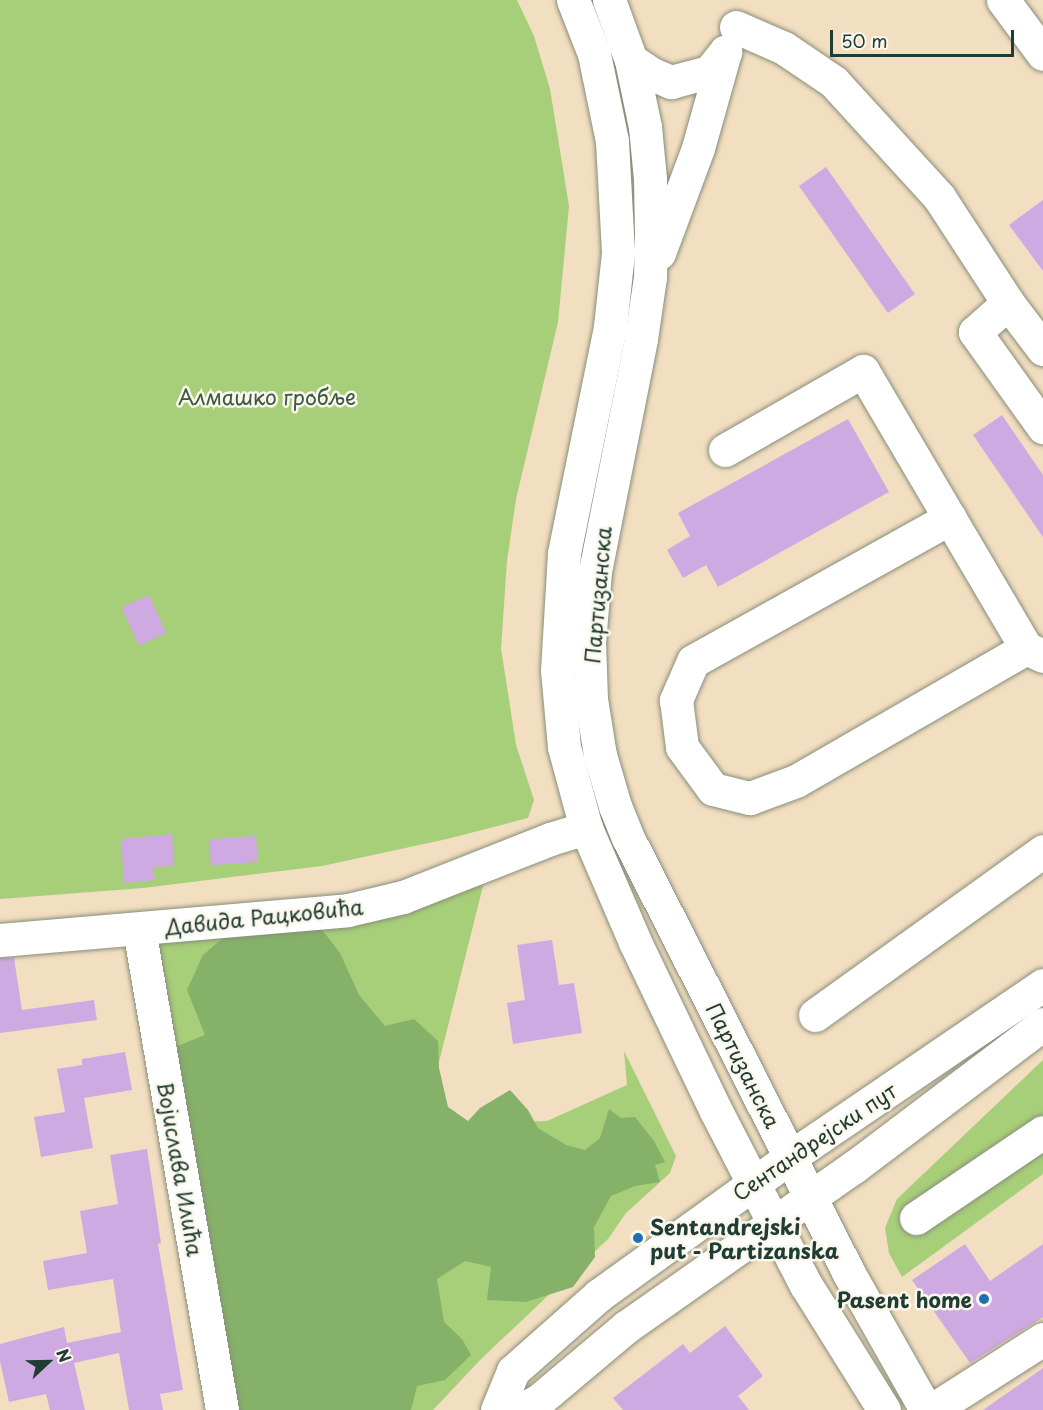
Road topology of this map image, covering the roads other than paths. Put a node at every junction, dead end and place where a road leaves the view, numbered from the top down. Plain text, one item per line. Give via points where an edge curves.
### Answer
1 (573, 0) edge
2 (609, 0) edge
3 (1003, 0) edge
4 (735, 26) edge
5 (1043, 54) edge
6 (631, 60) junction
7 (650, 278) junction
8 (1008, 303) junction
9 (1043, 349) edge
10 (1043, 428) edge
11 (725, 450) dead end
12 (950, 518) junction
13 (1034, 652) edge
14 (586, 828) junction
15 (1043, 851) edge
16 (139, 929) junction
17 (0, 940) edge
18 (1043, 985) edge
19 (815, 1015) dead end
20 (1043, 1024) edge
21 (1043, 1132) edge
22 (790, 1156) junction
23 (753, 1182) junction
24 (810, 1197) junction
25 (916, 1218) dead end
26 (774, 1223) junction
27 (1043, 1339) edge
28 (222, 1410) edge
29 (497, 1410) edge
30 (520, 1410) edge
31 (884, 1410) edge
32 (926, 1410) edge
33 (932, 1410) edge

1 - 14 main road, Партизанска via 594,54 612,141 618,253 610,327 564,553 559,601 557,670 564,747
2 - 6 main road, Партизанска
3 - 5 main road
4 - 6 main road via 709,72 671,82
4 - 7 main road via 698,148
4 - 8 main road via 784,48 834,82 939,197
6 - 7 main road, Партизанска via 645,127 650,179
7 - 22 main road, Партизанска via 595,571 589,642 591,699 600,755 628,838
8 - 9 main road
8 - 10 main road via 975,332
11 - 12 main road via 863,371
12 - 13 main road
12 - 13 main road via 693,662 675,700 682,747 713,789 750,798 796,781
14 - 16 main road, Давида Рацковића via 403,897 348,910
14 - 23 main road, Партизанска via 635,942
15 - 19 main road
16 - 17 main road, Давида Рацковића
16 - 28 main road, Војислава Илића
18 - 22 main road, Сентандрејски пут
20 - 24 main road, Сентандрејски пут
21 - 25 main road
22 - 23 main road, Сентандрејски пут
22 - 24 main road, Партизанска
23 - 26 main road, Партизанска
23 - 29 main road, Сентандрејски пут via 599,1295 513,1371
24 - 26 main road, Сентандрејски пут
24 - 32 main road, Партизанска
26 - 30 main road, Сентандрејски пут via 626,1327 538,1401
26 - 31 main road, Партизанска via 806,1285
27 - 33 main road

